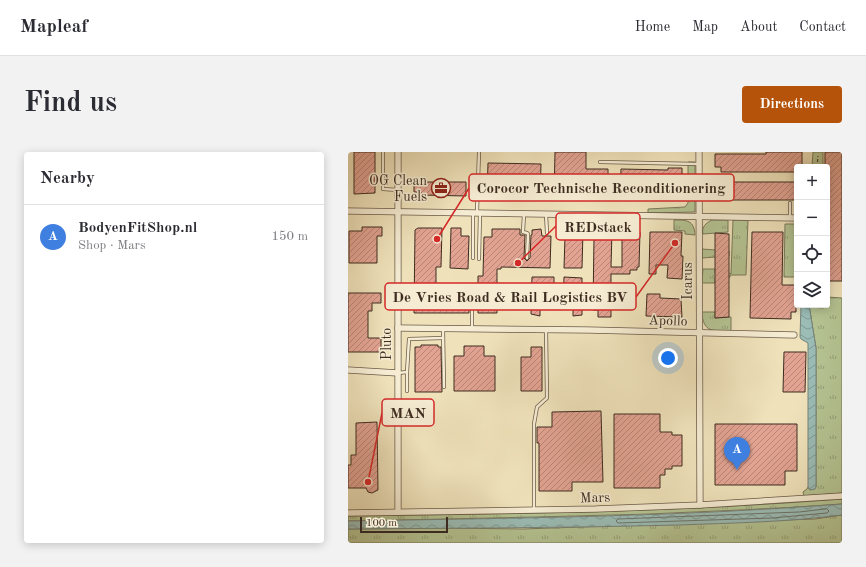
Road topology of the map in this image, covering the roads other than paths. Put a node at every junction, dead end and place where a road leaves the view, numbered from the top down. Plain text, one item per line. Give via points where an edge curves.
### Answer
1 (382, 152) edge
2 (398, 152) edge
3 (478, 152) edge
4 (699, 152) edge
5 (600, 162) dead end
6 (699, 164) junction
7 (398, 190) junction
8 (790, 203) dead end
9 (348, 211) edge
10 (398, 211) junction
11 (477, 212) junction
12 (524, 213) junction
13 (546, 214) junction
14 (699, 216) junction
15 (790, 218) junction
16 (794, 218) edge
17 (547, 233) dead end
18 (472, 258) dead end
19 (527, 258) dead end
20 (480, 259) dead end
21 (472, 286) dead end
22 (398, 328) junction
23 (443, 329) junction
24 (472, 329) junction
25 (546, 329) junction
26 (699, 333) junction
27 (794, 335) dead end
28 (443, 338) junction
29 (348, 370) edge
30 (407, 372) junction
31 (398, 373) junction
32 (444, 387) dead end
33 (408, 391) dead end
34 (842, 496) edge
35 (700, 505) junction
36 (534, 510) junction
37 (398, 512) junction
38 (348, 513) edge

1 - 7 lane via 382,190
2 - 7 street, Pluto
3 - 11 lane
4 - 6 street, Icarus
5 - 6 lane
6 - 14 street, Icarus
7 - 10 street, Pluto
8 - 15 lane
9 - 10 street
10 - 11 street
10 - 22 street, Pluto
11 - 12 street
11 - 18 lane
11 - 20 lane
12 - 13 street
12 - 19 lane via 523,232 528,234
13 - 14 street
13 - 17 lane
14 - 15 street
14 - 26 street, Icarus
15 - 16 street
21 - 24 lane
22 - 23 street, Apollo
22 - 31 street, Pluto
23 - 24 street, Apollo
23 - 28 lane
24 - 25 street, Apollo
25 - 26 street, Apollo
25 - 36 lane via 547,398 537,407 534,424
26 - 27 street, Apollo
26 - 35 street, Icarus
28 - 30 lane via 409,339
28 - 32 lane
29 - 31 street
30 - 31 lane
30 - 33 lane
31 - 37 street, Pluto
34 - 35 street, Mars
35 - 36 street, Mars
36 - 37 street, Mars
37 - 38 street, Mars

